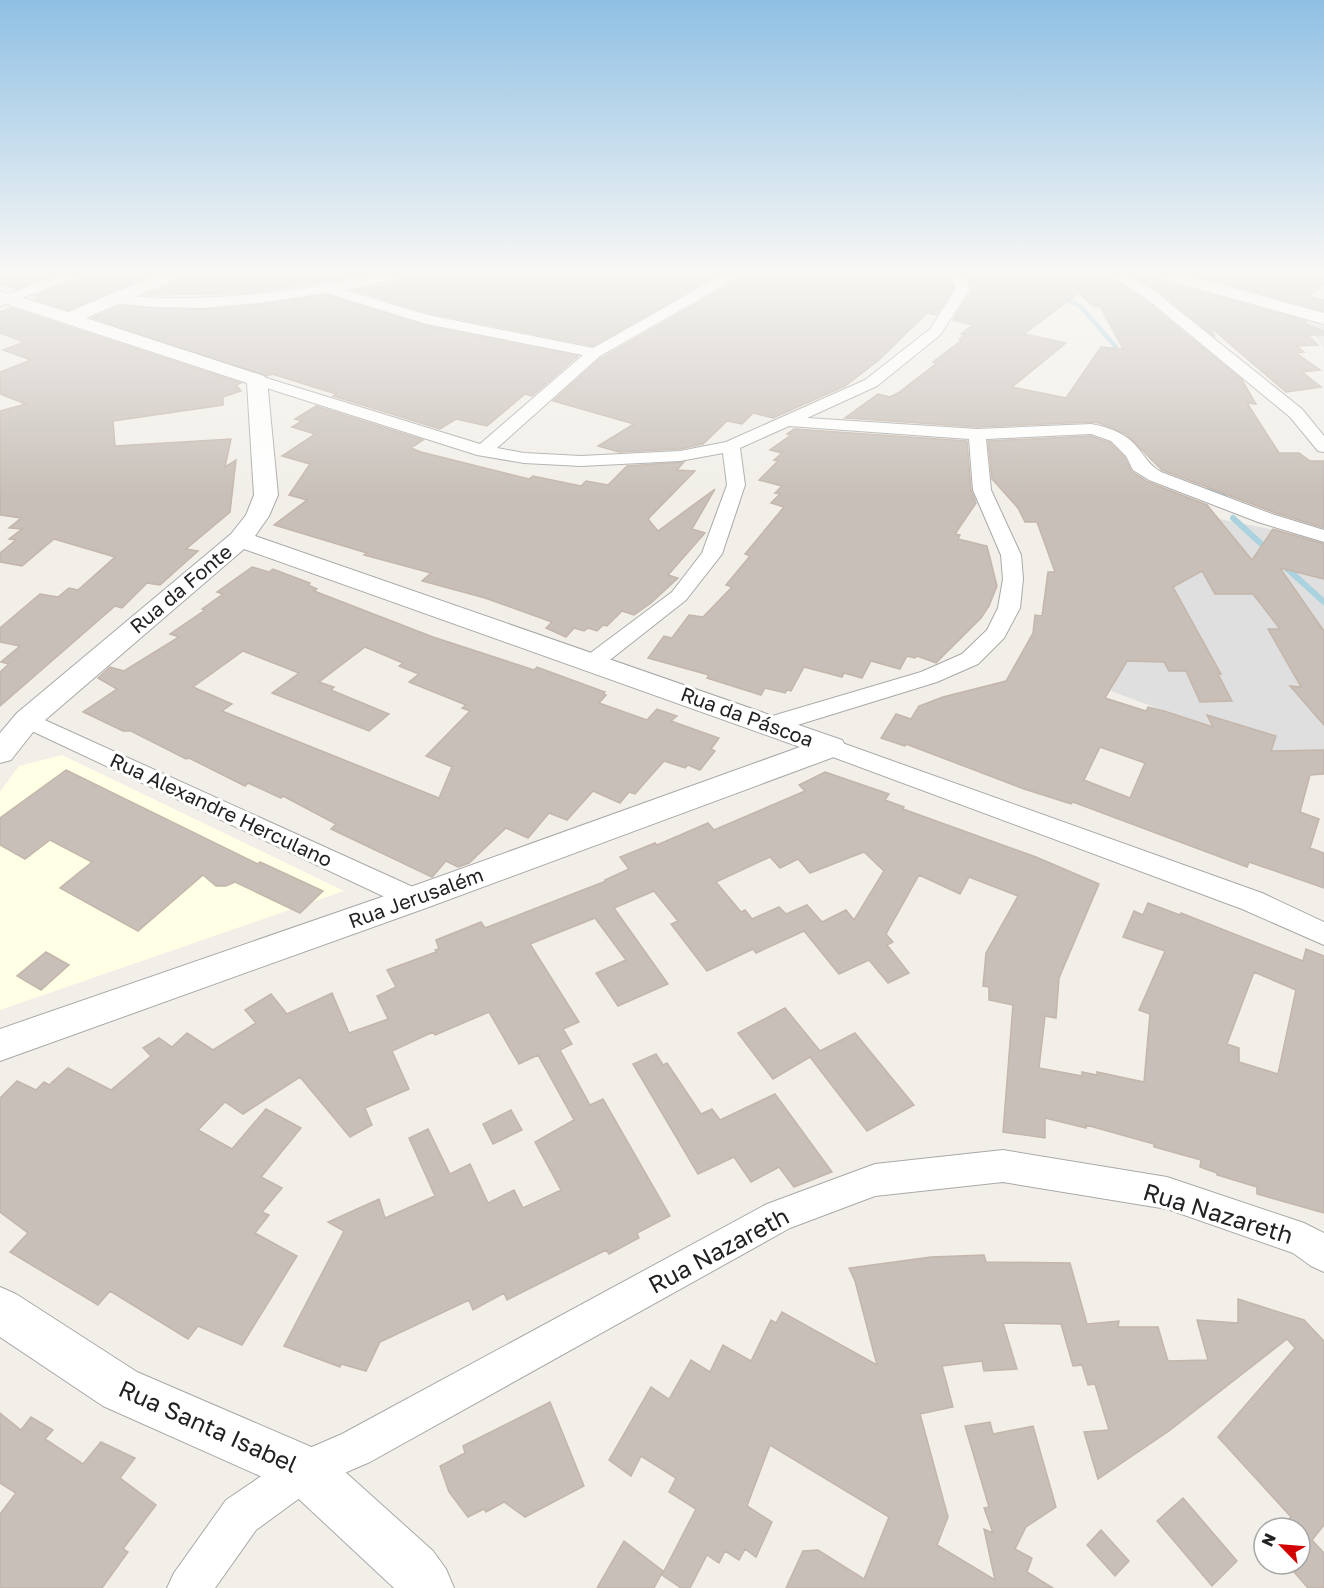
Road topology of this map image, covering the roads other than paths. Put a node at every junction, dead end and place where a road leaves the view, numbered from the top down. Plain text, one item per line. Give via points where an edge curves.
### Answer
1 (161, 349) edge
2 (576, 349) edge
3 (602, 349) edge
4 (914, 349) edge
5 (1217, 349) edge
6 (595, 353) junction
7 (257, 380) junction
8 (789, 421) junction
9 (977, 434) junction
10 (731, 446) junction
11 (1324, 447) edge
12 (483, 451) junction
13 (1324, 536) edge
14 (240, 539) junction
15 (593, 662) junction
16 (27, 720) junction
17 (770, 725) junction
18 (831, 747) junction
19 (0, 753) edge
20 (414, 899) junction
21 (1324, 934) edge
22 (0, 1045) edge
23 (1324, 1254) edge
24 (0, 1310) edge
25 (305, 1470) junction
26 (189, 1588) edge
27 (427, 1588) edge

1 - 7 street
2 - 6 street
3 - 6 street
4 - 8 street via 871,383
5 - 11 street via 1296,413
6 - 12 street
7 - 12 street
7 - 14 street, Rua da Fonte via 266,495
8 - 9 street
8 - 10 street
9 - 13 street via 1090,429 1106,432 1117,437 1134,454 1139,466 1155,476
9 - 17 street via 982,490 1011,555 1009,608 996,633 970,659 929,677
10 - 12 street via 680,456 581,461 524,459
10 - 15 street via 736,485 712,554 679,596
14 - 15 street, Rua da Páscoa
14 - 16 street, Rua da Fonte
15 - 17 street, Rua da Páscoa
16 - 19 street, Rua da Fonte
16 - 20 street, Rua Alexandre Herculano
17 - 18 street, Rua da Páscoa
18 - 20 street, Rua Jerusalém
18 - 21 street, Rua da Páscoa via 1252,901
20 - 22 street, Rua Jerusalém
23 - 25 street, Rua Nazareth via 1304,1240 1167,1193 1003,1166 875,1180 778,1216 356,1448
24 - 25 street, Rua Santa Isabel via 120,1389
25 - 26 street, Rua Nazareth via 241,1515
25 - 27 street, Rua Santa Isabel via 414,1570

